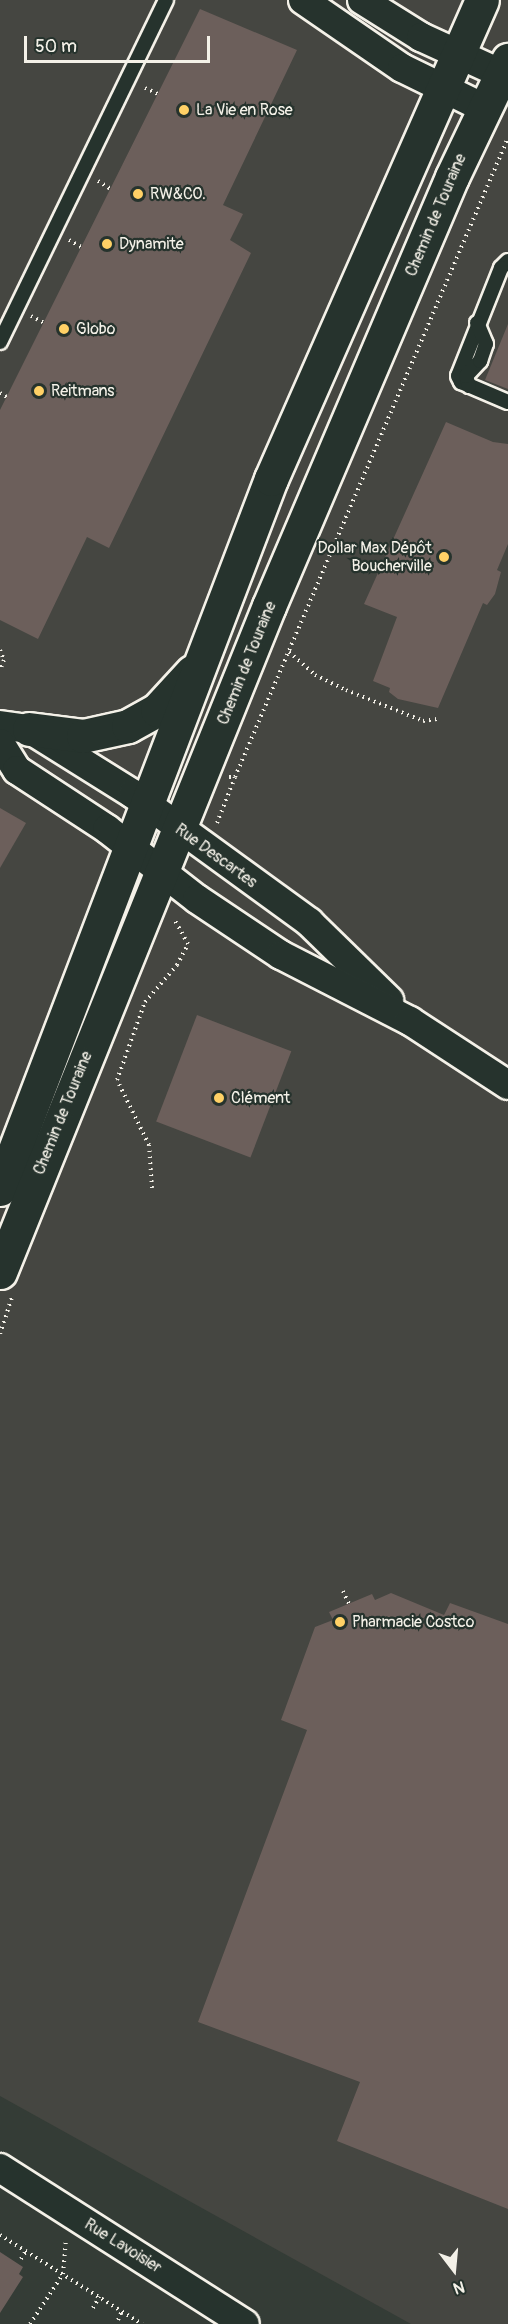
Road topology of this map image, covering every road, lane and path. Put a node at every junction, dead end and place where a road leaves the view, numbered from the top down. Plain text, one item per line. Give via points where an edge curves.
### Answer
1 (166, 0) edge
2 (303, 0) edge
3 (362, 0) edge
4 (482, 0) edge
5 (457, 55) junction
6 (505, 67) edge
7 (442, 90) junction
8 (484, 108) junction
9 (508, 138) edge
10 (501, 156) junction
11 (508, 159) edge
12 (508, 261) edge
13 (0, 342) edge
14 (0, 393) edge
15 (7, 397) dead end
16 (508, 402) edge
17 (0, 650) edge
18 (289, 652) junction
19 (205, 657) junction
20 (0, 670) edge
21 (437, 719) dead end
22 (15, 727) edge
23 (0, 743) edge
24 (225, 776) dead end
25 (148, 806) junction
26 (179, 829) junction
27 (132, 848) junction
28 (162, 872) junction
29 (175, 921) dead end
30 (410, 1020) junction
31 (508, 1085) edge
32 (152, 1188) dead end
33 (0, 1189) edge
34 (0, 1272) edge
35 (343, 1591) dead end
36 (349, 1604) dead end
37 (0, 2168) edge
38 (0, 2236) edge
39 (65, 2237) dead end
40 (26, 2251) junction
41 (21, 2259) dead end
42 (63, 2274) junction
43 (99, 2297) junction
44 (93, 2308) dead end
45 (122, 2311) junction
46 (118, 2320) dead end
47 (30, 2324) edge
48 (142, 2324) edge
49 (245, 2324) edge

1 - 13 lane
2 - 7 street via 334,25
3 - 5 street
4 - 5 street, Chemin de Touraine
5 - 6 street
5 - 7 street, Chemin de Touraine
6 - 8 street, Chemin de Touraine
7 - 8 street
7 - 19 street, Chemin de Touraine via 271,479
8 - 26 street, Chemin de Touraine via 269,606
9 - 10 path, Chemin de Touraine
10 - 11 path
10 - 18 path, Chemin de Touraine
12 - 16 lane via 459,367 461,382
14 - 15 path
17 - 20 path via 4,660
18 - 21 path via 315,675 346,690 423,721
18 - 24 path, Chemin de Touraine via 235,777
19 - 22 street via 157,710 128,726 83,736
19 - 25 street, Chemin de Touraine
22 - 25 street, Rue Descartes
23 - 27 street, Rue Descartes via 17,770
25 - 26 street, Rue Descartes
25 - 27 street, Chemin de Touraine
26 - 28 street, Chemin de Touraine
26 - 30 street, Rue Descartes via 309,922
27 - 28 street, Rue Descartes
27 - 33 street, Chemin de Touraine
28 - 30 street, Rue Descartes via 281,955
28 - 34 street, Chemin de Touraine
29 - 32 path via 188,944 177,965 145,1002 117,1080 149,1145
30 - 31 street, Rue Descartes
35 - 36 path
37 - 49 street, Rue Lavoisier
38 - 40 path
39 - 42 path via 68,2255
40 - 41 path
40 - 42 path
42 - 43 path
42 - 47 path
43 - 44 path
43 - 45 path
45 - 46 path
45 - 48 path

